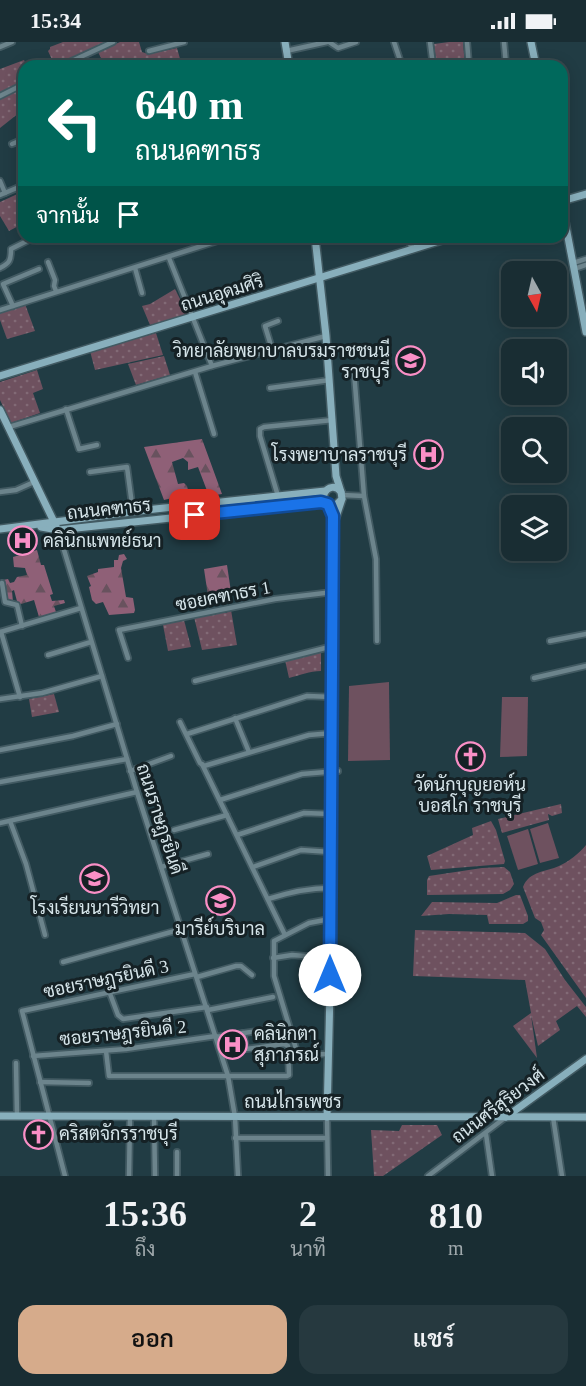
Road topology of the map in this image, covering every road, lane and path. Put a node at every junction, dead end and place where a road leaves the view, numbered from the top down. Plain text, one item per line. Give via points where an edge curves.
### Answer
1 (113, 42) edge
2 (184, 42) edge
3 (285, 42) edge
4 (328, 42) edge
5 (356, 42) edge
6 (394, 42) edge
7 (430, 42) edge
8 (467, 42) edge
9 (504, 42) edge
10 (531, 42) edge
11 (8, 43) edge
12 (0, 47) edge
13 (149, 51) dead end
14 (286, 51) junction
15 (74, 60) edge
16 (288, 60) edge
17 (400, 60) edge
18 (432, 60) edge
19 (468, 60) edge
20 (506, 60) edge
21 (535, 60) edge
22 (18, 87) edge
23 (0, 96) edge
24 (18, 142) edge
25 (12, 144) dead end
26 (0, 182) edge
27 (18, 187) edge
28 (2, 194) edge
29 (586, 194) edge
30 (568, 199) edge
31 (568, 236) edge
32 (23, 243) edge
33 (213, 243) edge
34 (316, 243) edge
35 (410, 243) edge
36 (434, 243) edge
37 (412, 250) junction
38 (169, 258) junction
39 (586, 259) edge
40 (48, 262) dead end
41 (586, 265) edge
42 (574, 266) junction
43 (0, 268) edge
44 (39, 268) dead end
45 (135, 268) junction
46 (320, 279) junction
47 (56, 291) junction
48 (142, 293) dead end
49 (13, 306) junction
50 (0, 310) edge
51 (193, 317) junction
52 (278, 321) dead end
53 (586, 332) edge
54 (326, 336) junction
55 (272, 349) junction
56 (212, 366) junction
57 (195, 372) junction
58 (354, 372) dead end
59 (0, 376) edge
60 (330, 380) junction
61 (270, 388) dead end
62 (66, 409) junction
63 (0, 410) edge
64 (2, 418) edge
65 (333, 420) junction
66 (9, 427) junction
67 (214, 434) dead end
68 (96, 444) dead end
69 (90, 471) dead end
70 (336, 476) junction
71 (34, 482) junction
72 (326, 490) junction
73 (0, 492) edge
74 (278, 496) junction
75 (342, 496) junction
76 (364, 496) junction
77 (328, 504) junction
78 (133, 512) junction
79 (334, 523) junction
80 (56, 526) junction
81 (0, 529) edge
82 (2, 583) dead end
83 (333, 592) junction
84 (81, 608) junction
85 (22, 626) junction
86 (0, 632) edge
87 (586, 634) edge
88 (377, 641) dead end
89 (550, 641) dead end
90 (91, 642) junction
91 (333, 646) junction
92 (48, 655) dead end
93 (128, 657) dead end
94 (586, 666) edge
95 (102, 676) junction
96 (534, 678) dead end
97 (195, 681) dead end
98 (20, 697) junction
99 (333, 697) junction
100 (0, 699) edge
101 (235, 718) junction
102 (180, 722) dead end
103 (117, 724) junction
104 (333, 733) junction
105 (187, 734) junction
106 (0, 750) edge
107 (249, 752) junction
108 (171, 756) dead end
109 (127, 759) junction
110 (202, 764) junction
111 (130, 771) junction
112 (335, 772) junction
113 (0, 783) edge
114 (137, 792) junction
115 (220, 800) junction
116 (332, 814) junction
117 (228, 815) junction
118 (10, 821) junction
119 (0, 823) edge
120 (174, 830) dead end
121 (237, 835) junction
122 (331, 852) junction
123 (208, 854) dead end
124 (161, 867) junction
125 (253, 867) junction
126 (330, 888) junction
127 (268, 899) junction
128 (330, 919) junction
129 (182, 929) junction
130 (45, 935) dead end
131 (285, 935) junction
132 (273, 958) junction
133 (330, 958) junction
134 (63, 962) dead end
135 (196, 975) junction
136 (252, 975) dead end
137 (109, 991) junction
138 (273, 997) dead end
139 (207, 1009) junction
140 (285, 1027) dead end
141 (243, 1034) junction
142 (216, 1036) junction
143 (106, 1051) junction
144 (328, 1054) junction
145 (33, 1056) junction
146 (586, 1059) edge
147 (16, 1063) dead end
148 (228, 1076) junction
149 (40, 1083) junction
150 (89, 1083) dead end
151 (0, 1116) edge
152 (17, 1116) junction
153 (49, 1116) junction
154 (130, 1116) junction
155 (154, 1116) junction
156 (235, 1117) junction
157 (327, 1117) junction
158 (506, 1117) junction
159 (553, 1117) junction
160 (586, 1117) edge
161 (486, 1134) junction
162 (235, 1138) junction
163 (327, 1138) junction
164 (177, 1152) dead end
165 (65, 1176) edge
166 (129, 1176) edge
167 (155, 1176) edge
168 (177, 1176) edge
169 (238, 1176) edge
170 (327, 1176) edge
171 (428, 1176) edge
172 (492, 1176) edge
173 (562, 1176) edge

1 - 15 street
2 - 13 street
3 - 14 street
4 - 5 street via 338,48
4 - 14 street
6 - 17 street
7 - 18 street
8 - 19 street
9 - 20 street
10 - 21 street
11 - 12 street
14 - 16 street
22 - 23 street
24 - 25 street
26 - 28 street
27 - 28 street
29 - 30 street
31 - 42 street
32 - 43 street via 11,249 11,260
33 - 38 street
34 - 46 street
35 - 37 street
36 - 37 street, ถนนอุดมศิริ
37 - 46 street, ถนนอุดมศิริ
38 - 45 street
38 - 51 street
39 - 42 street
40 - 47 street
41 - 42 street
42 - 53 street
44 - 49 street via 3,284
45 - 47 street
45 - 48 street
46 - 51 street, ถนนอุดมศิริ
46 - 54 street
47 - 49 street
49 - 50 street
51 - 56 street
51 - 59 street, ถนนอุดมศิริ
52 - 55 street via 265,325
54 - 55 street
54 - 60 street
55 - 56 street
56 - 57 street
57 - 62 street
57 - 67 street
58 - 76 street
60 - 61 street
60 - 65 street
62 - 66 street
62 - 68 street via 79,449
63 - 64 street
64 - 66 street
65 - 70 street
65 - 74 street via 260,429
66 - 71 street
69 - 78 street via 126,467
70 - 72 street
70 - 75 street
71 - 73 street
71 - 80 street
72 - 74 street, ถนนคฑาธร
72 - 75 street via 335,487
72 - 77 street via 324,498
74 - 78 street, ถนนคฑาธร
75 - 76 street
75 - 77 street via 336,505
75 - 79 street
76 - 88 street via 375,559
77 - 79 street
77 - 80 street, ถนนคฑาธร
78 - 80 street, ถนนคฑาธร
79 - 83 street
80 - 81 street, ถนนคฑาธร
80 - 84 street, ถนนราษฎรยินดี
82 - 85 street via 5,602 17,605
83 - 91 street
83 - 93 street, ซอยคฑาธร 1 via 275,599 119,630
84 - 85 street
84 - 90 street, ถนนราษฎรยินดี
85 - 86 street
86 - 98 street
87 - 89 street
90 - 92 street
90 - 95 street, ถนนราษฎรยินดี
91 - 97 street
91 - 99 street
94 - 96 street
95 - 98 street
95 - 103 street, ถนนราษฎรยินดี
98 - 100 street
99 - 101 street via 307,696
99 - 104 street
101 - 105 street
101 - 107 street
102 - 105 street
103 - 106 street
103 - 109 street, ถนนราษฎรยินดี
104 - 107 street via 309,735
104 - 112 street
105 - 110 street
107 - 110 street
108 - 111 street
109 - 111 street, ถนนราษฎรยินดี
109 - 113 street
110 - 115 street
111 - 114 street, ถนนราษฎรยินดี
112 - 115 street via 302,774
112 - 116 street
114 - 118 street
114 - 124 street, ถนนราษฎรยินดี
115 - 117 street
116 - 121 street via 304,813
116 - 122 street
117 - 120 street
117 - 121 street
118 - 119 street
118 - 130 street
121 - 125 street
122 - 125 street via 301,850
122 - 126 street
123 - 124 street
124 - 129 street, ถนนราษฎรยินดี
125 - 127 street
126 - 127 street via 294,891
126 - 128 street
127 - 131 street
128 - 131 street via 309,923
128 - 133 street
129 - 134 street
129 - 135 street, ถนนราษฎรยินดี
131 - 132 street via 274,941
132 - 133 street
132 - 144 street via 274,976 297,1052
133 - 144 street
135 - 136 street, ซอยราษฎรยินดี 3 via 241,966
135 - 137 street, ซอยราษฎรยินดี 3
135 - 139 street, ถนนราษฎรยินดี
137 - 139 street via 123,1019
137 - 145 street, ซอยราษฎรยินดี 3 via 22,1011
138 - 139 street
139 - 142 street, ถนนราษฎรยินดี
140 - 141 street, ซอยราษฎรยินดี 2
141 - 142 street, ซอยราษฎรยินดี 2
141 - 148 street via 246,1049 288,1046 289,1075
142 - 143 street, ซอยราษฎรยินดี 2
142 - 148 street, ถนนราษฎรยินดี
143 - 145 street, ซอยราษฎรยินดี 2
143 - 148 street via 109,1076
144 - 157 street
145 - 149 street
146 - 158 street, ถนนศรีสุริยวงศ์
147 - 152 street
148 - 156 street, ถนนราษฎรยินดี
149 - 150 street
149 - 153 street
151 - 152 street, ถนนไกรเพชร
152 - 153 street, ถนนไกรเพชร
153 - 154 street, ถนนไกรเพชร
153 - 165 street
154 - 155 street, ถนนไกรเพชร
154 - 166 street
155 - 156 street, ถนนไกรเพชร
155 - 167 street
156 - 157 street, ถนนไกรเพชร
156 - 162 street, ถนนราษฎรยินดี
157 - 158 street, ถนนไกรเพชร
157 - 163 street
158 - 159 street, ถนนไกรเพชร
158 - 161 street, ถนนศรีสุริยวงศ์
159 - 160 street, ถนนไกรเพชร
159 - 173 street
161 - 171 street, ถนนศรีสุริยวงศ์
161 - 172 street
162 - 163 street
162 - 169 street, ถนนราษฎรยินดี
163 - 170 street
164 - 168 street

